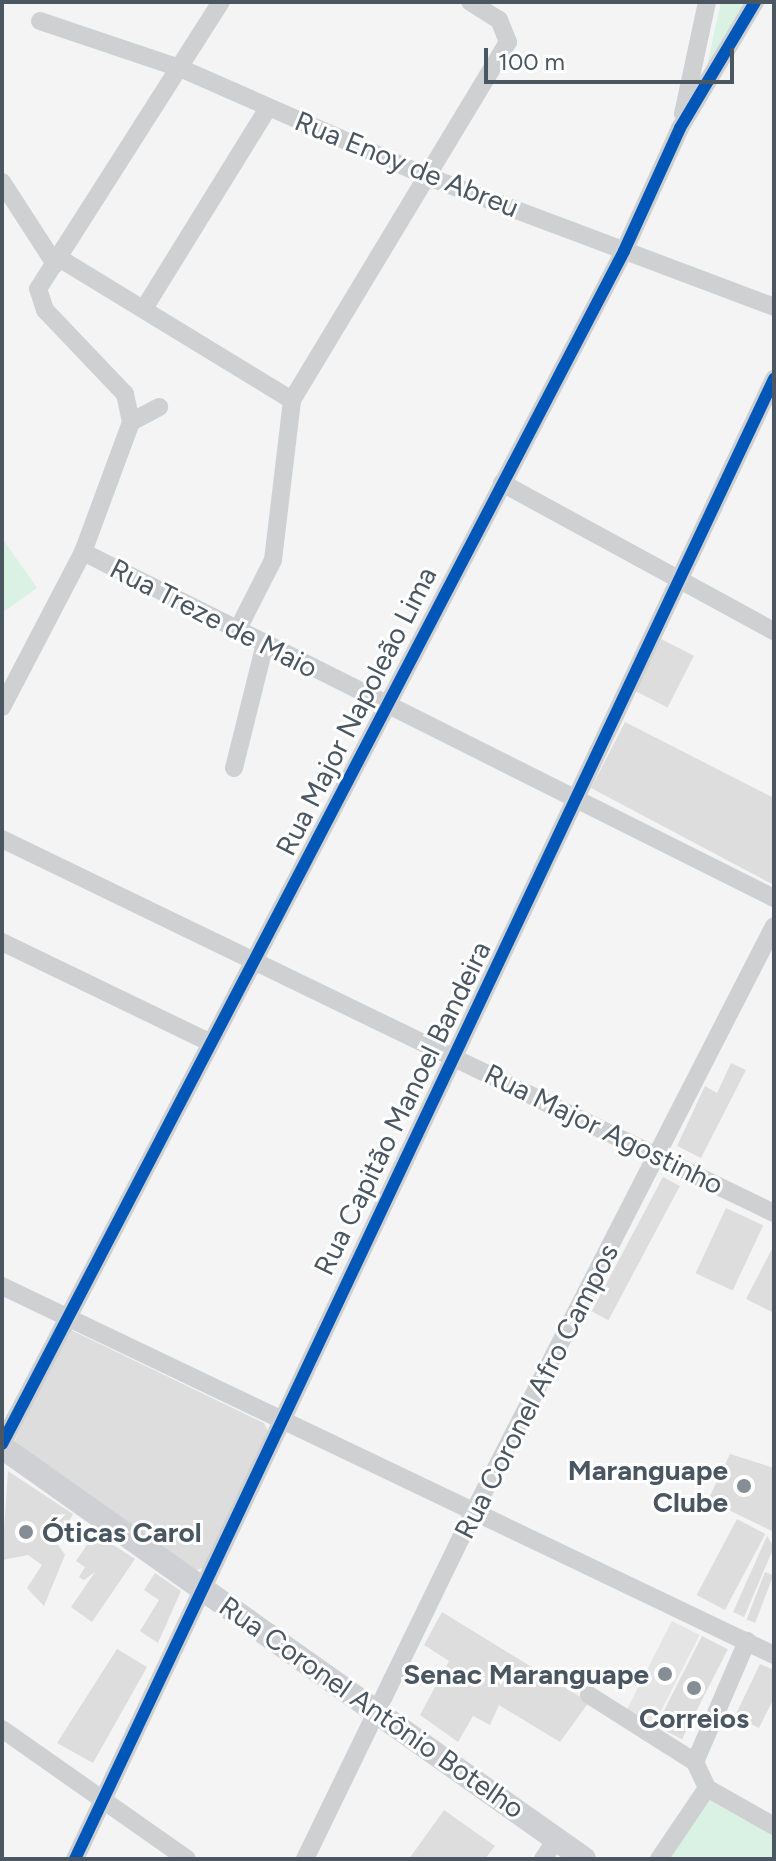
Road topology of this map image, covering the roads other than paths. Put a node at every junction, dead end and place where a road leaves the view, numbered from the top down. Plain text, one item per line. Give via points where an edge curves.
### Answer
1 (221, 2) edge
2 (470, 2) edge
3 (707, 2) edge
4 (755, 2) edge
5 (40, 21) dead end
6 (180, 68) junction
7 (268, 108) junction
8 (680, 128) junction
9 (426, 176) junction
10 (2, 182) edge
11 (624, 251) junction
12 (57, 261) junction
13 (145, 307) junction
14 (774, 307) edge
15 (774, 379) edge
16 (292, 400) junction
17 (159, 407) dead end
18 (131, 422) junction
19 (502, 483) junction
20 (83, 552) junction
21 (678, 579) junction
22 (238, 629) junction
23 (774, 631) edge
24 (265, 644) junction
25 (387, 703) junction
26 (2, 707) edge
27 (234, 768) dead end
28 (576, 796) junction
29 (2, 839) edge
30 (774, 898) edge
31 (774, 926) edge
32 (2, 942) edge
33 (254, 961) junction
34 (209, 1042) junction
35 (454, 1056) junction
36 (657, 1155) junction
37 (774, 1213) edge
38 (2, 1286) edge
39 (63, 1315) junction
40 (279, 1419) junction
41 (2, 1445) edge
42 (474, 1511) junction
43 (206, 1589) junction
44 (747, 1641) junction
45 (774, 1655) edge
46 (589, 1695) dead end
47 (381, 1711) junction
48 (2, 1729) edge
49 (695, 1762) junction
50 (707, 1788) junction
51 (103, 1802) junction
52 (774, 1826) edge
53 (557, 1838) junction
54 (75, 1859) edge
55 (187, 1859) edge
56 (305, 1859) edge
57 (543, 1859) edge
58 (584, 1859) edge
59 (659, 1859) edge

1 - 6 street
2 - 9 street via 499,20 508,42
3 - 8 street, Rua Major Napoleão Lima
4 - 8 street, Rua Major Napoleão Lima
5 - 6 street, Rua Enoy de Abreu
6 - 7 street, Rua Enoy de Abreu
6 - 12 street
7 - 9 street, Rua Enoy de Abreu
7 - 13 street
8 - 11 street, Rua Major Napoleão Lima
9 - 11 street, Rua Enoy de Abreu
9 - 16 street
10 - 12 street
11 - 14 street, Rua Enoy de Abreu
11 - 19 street, Rua Major Napoleão Lima
12 - 13 street
12 - 18 street via 38,289 45,310 125,394
13 - 16 street
15 - 21 street, Rua Capitão Manoel Bandeira
16 - 22 street via 273,560
17 - 18 street
18 - 20 street
19 - 21 street
19 - 25 street, Rua Major Napoleão Lima
20 - 22 street, Rua Treze de Maio
20 - 26 street
21 - 23 street
21 - 28 street, Rua Capitão Manoel Bandeira
22 - 24 street, Rua Treze de Maio
24 - 25 street, Rua Treze de Maio
24 - 27 street
25 - 28 street, Rua Treze de Maio
25 - 33 street, Rua Major Napoleão Lima
28 - 30 street, Rua Treze de Maio
28 - 35 street, Rua Capitão Manoel Bandeira
29 - 33 street, Rua Major Agostinho
31 - 36 street, Rua Coronel Afro Campos
32 - 34 street
33 - 34 street, Rua Major Napoleão Lima
33 - 35 street, Rua Major Agostinho
34 - 39 street, Rua Major Napoleão Lima
35 - 36 street, Rua Major Agostinho
35 - 40 street, Rua Capitão Manoel Bandeira
36 - 37 street, Rua Major Agostinho
36 - 42 street, Rua Coronel Afro Campos
38 - 39 street
39 - 40 street
39 - 41 street, Rua Major Napoleão Lima
40 - 42 street
40 - 43 street, Rua Capitão Manoel Bandeira
41 - 43 street, Rua Coronel Antônio Botelho
42 - 44 street
42 - 47 street, Rua Coronel Afro Campos
43 - 47 street, Rua Coronel Antônio Botelho
43 - 51 street, Rua Capitão Manoel Bandeira
44 - 45 street
44 - 49 street
46 - 49 street
47 - 53 street, Rua Coronel Antônio Botelho
47 - 56 street, Rua Coronel Afro Campos
48 - 51 street
49 - 50 street
50 - 52 street
50 - 59 street
51 - 54 street, Rua Capitão Manoel Bandeira
51 - 55 street
53 - 57 street
53 - 58 street, Rua Coronel Antônio Botelho

